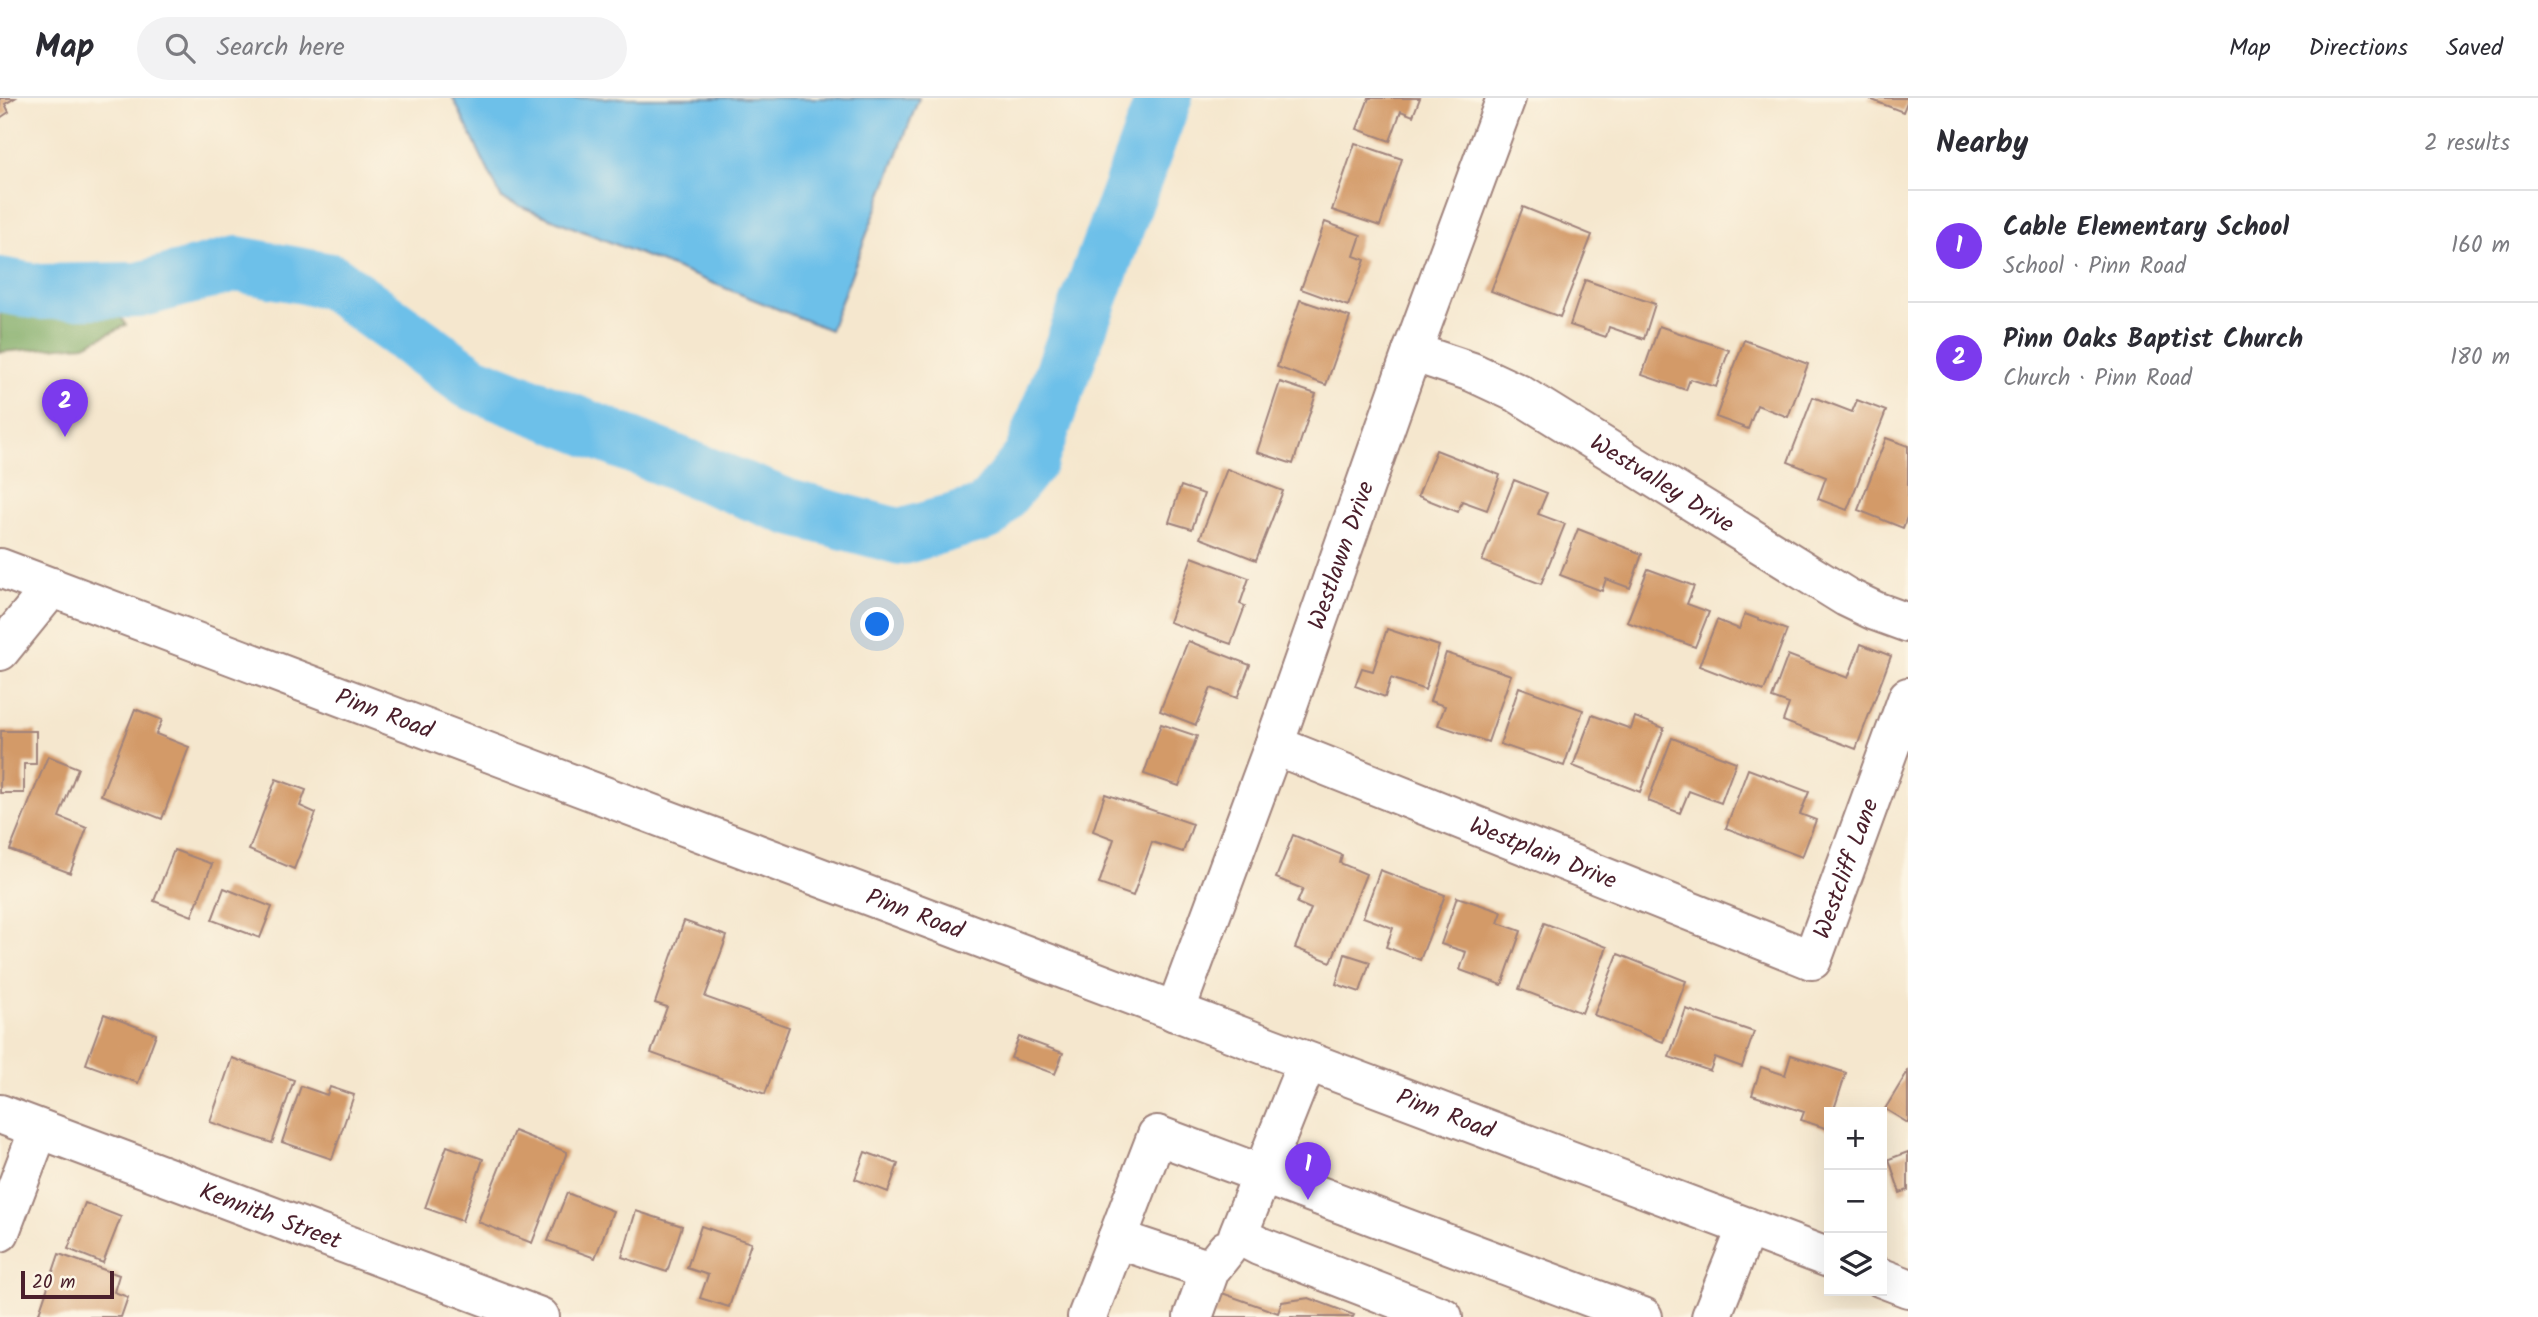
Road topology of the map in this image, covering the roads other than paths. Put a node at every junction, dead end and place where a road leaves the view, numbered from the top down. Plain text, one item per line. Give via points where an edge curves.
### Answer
1 (1506, 98) edge
2 (1412, 352) junction
3 (0, 568) edge
4 (52, 587) junction
5 (1908, 622) edge
6 (0, 651) edge
7 (1908, 697) edge
8 (1274, 745) junction
9 (1812, 960) joint
10 (1175, 1012) junction
11 (1307, 1062) junction
12 (0, 1114) edge
13 (39, 1129) junction
14 (1261, 1174) junction
15 (1747, 1227) junction
16 (0, 1232) edge
17 (1238, 1235) junction
18 (1117, 1239) junction
19 (1824, 1256) edge
20 (1210, 1270) junction
21 (1887, 1280) edge
22 (1908, 1287) edge
23 (474, 1305) edge
24 (540, 1317) edge
25 (1087, 1317) edge
26 (1193, 1317) edge
27 (1443, 1317) edge
28 (1643, 1317) edge
29 (1711, 1317) edge

1 - 2 street, Westlawn Drive
2 - 5 street, Westvalley Drive via 1472,372 1518,394 1846,597
2 - 8 street, Westlawn Drive
3 - 4 street, Pinn Road
4 - 6 street
4 - 10 street, Pinn Road
7 - 9 street, Westcliff Lane
8 - 9 street, Westplain Drive
8 - 10 street, Westlawn Drive
10 - 11 street, Pinn Road
11 - 14 street
11 - 15 street, Pinn Road
12 - 13 street, Kennith Street
13 - 16 street
13 - 23 street, Kennith Street
14 - 17 street
14 - 18 street via 1157,1135
14 - 28 street
15 - 19 street, Pinn Road
15 - 29 street
17 - 20 street
17 - 27 street
18 - 20 street
18 - 25 street
20 - 26 street
21 - 22 street
23 - 24 street, Kennith Street

